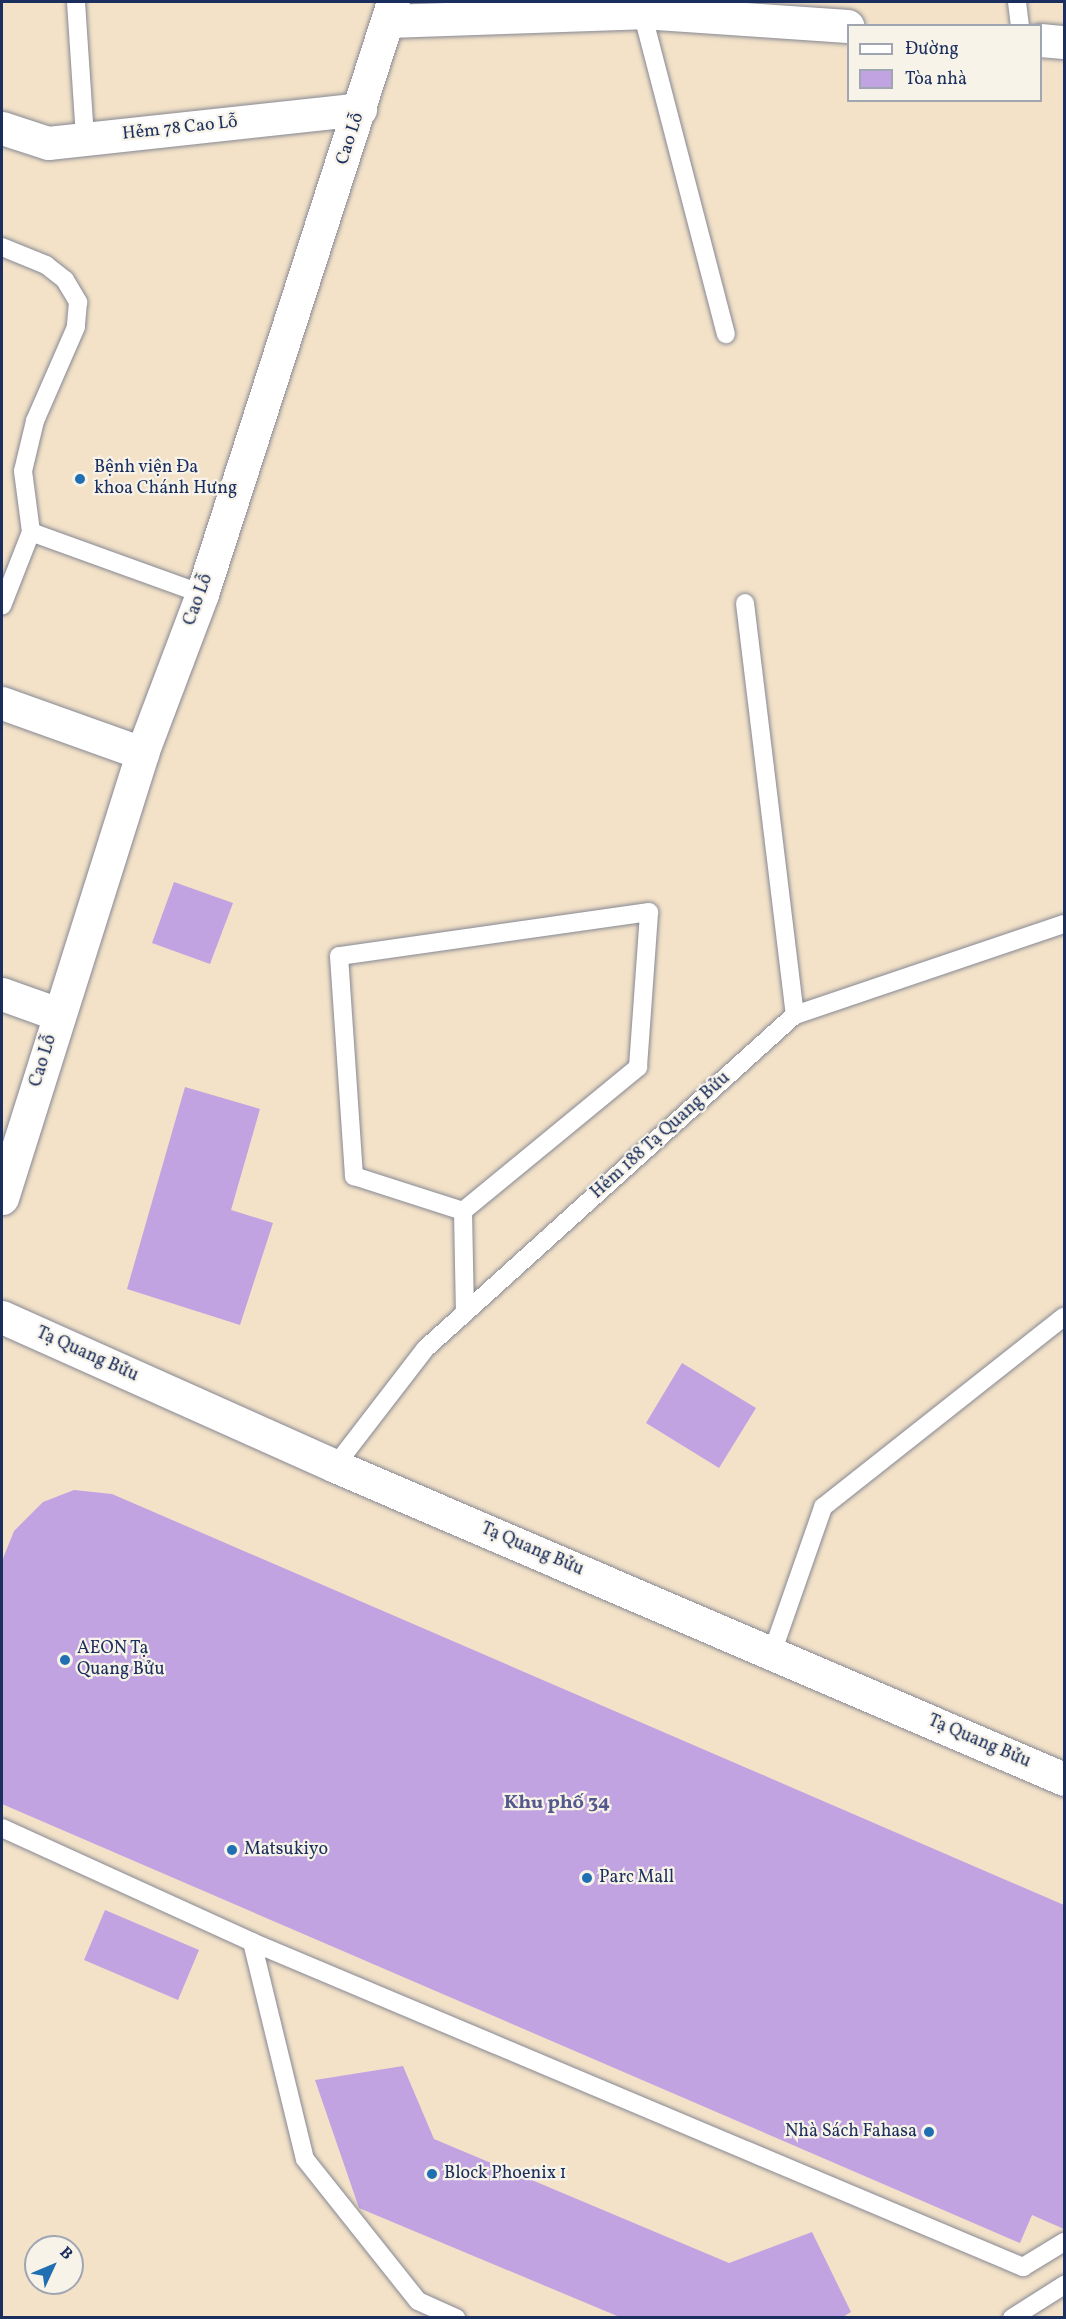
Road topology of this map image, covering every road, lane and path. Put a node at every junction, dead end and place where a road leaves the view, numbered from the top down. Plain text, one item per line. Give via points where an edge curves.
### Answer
1 (76, 2) edge
2 (1017, 2) edge
3 (676, 8) edge
4 (390, 11) edge
5 (642, 12) junction
6 (1020, 24) edge
7 (847, 26) edge
8 (1042, 40) edge
9 (1065, 42) edge
10 (360, 109) junction
11 (2, 128) edge
12 (85, 139) junction
13 (2, 247) edge
14 (726, 334) dead end
15 (31, 532) junction
16 (202, 594) junction
17 (745, 603) dead end
18 (2, 606) edge
19 (2, 703) edge
20 (142, 753) junction
21 (1065, 924) edge
22 (2, 994) edge
23 (58, 1014) junction
24 (795, 1015) junction
25 (2, 1198) edge
26 (463, 1211) junction
27 (465, 1313) junction
28 (2, 1317) edge
29 (1065, 1317) edge
30 (335, 1466) junction
31 (772, 1653) junction
32 (1065, 1779) edge
33 (2, 1828) edge
34 (252, 1942) junction
35 (1065, 2242) edge
36 (1065, 2285) edge
37 (456, 2318) edge
38 (1012, 2318) edge

1 - 12 lane
2 - 6 lane
3 - 5 street
3 - 7 street
4 - 5 street
4 - 10 street, Cao Lỗ
5 - 14 lane
8 - 9 street
10 - 12 street, Hẻm 78 Cao Lỗ
10 - 16 street, Cao Lỗ
11 - 12 street, Hẻm 78 Cao Lỗ via 48,143
13 - 15 lane via 46,265 65,280 78,302 76,327 35,422 23,471
15 - 16 lane
15 - 18 lane
16 - 20 street, Cao Lỗ
17 - 24 lane
19 - 20 street
20 - 23 street, Cao Lỗ
21 - 24 lane, Hẻm 188 Tạ Quang Bửu
22 - 23 street
23 - 25 street, Cao Lỗ
24 - 27 lane, Hẻm 188 Tạ Quang Bửu
26 - 26 lane via 638,1067 649,912 339,956 354,1176
26 - 27 lane
27 - 30 lane, Hẻm 188 Tạ Quang Bửu via 425,1349
28 - 30 street, Tạ Quang Bửu
29 - 31 lane via 823,1507
30 - 31 street, Tạ Quang Bửu
31 - 32 street, Tạ Quang Bửu
33 - 34 lane
34 - 35 lane via 1023,2267
34 - 37 lane via 305,2159 418,2301
36 - 38 lane

